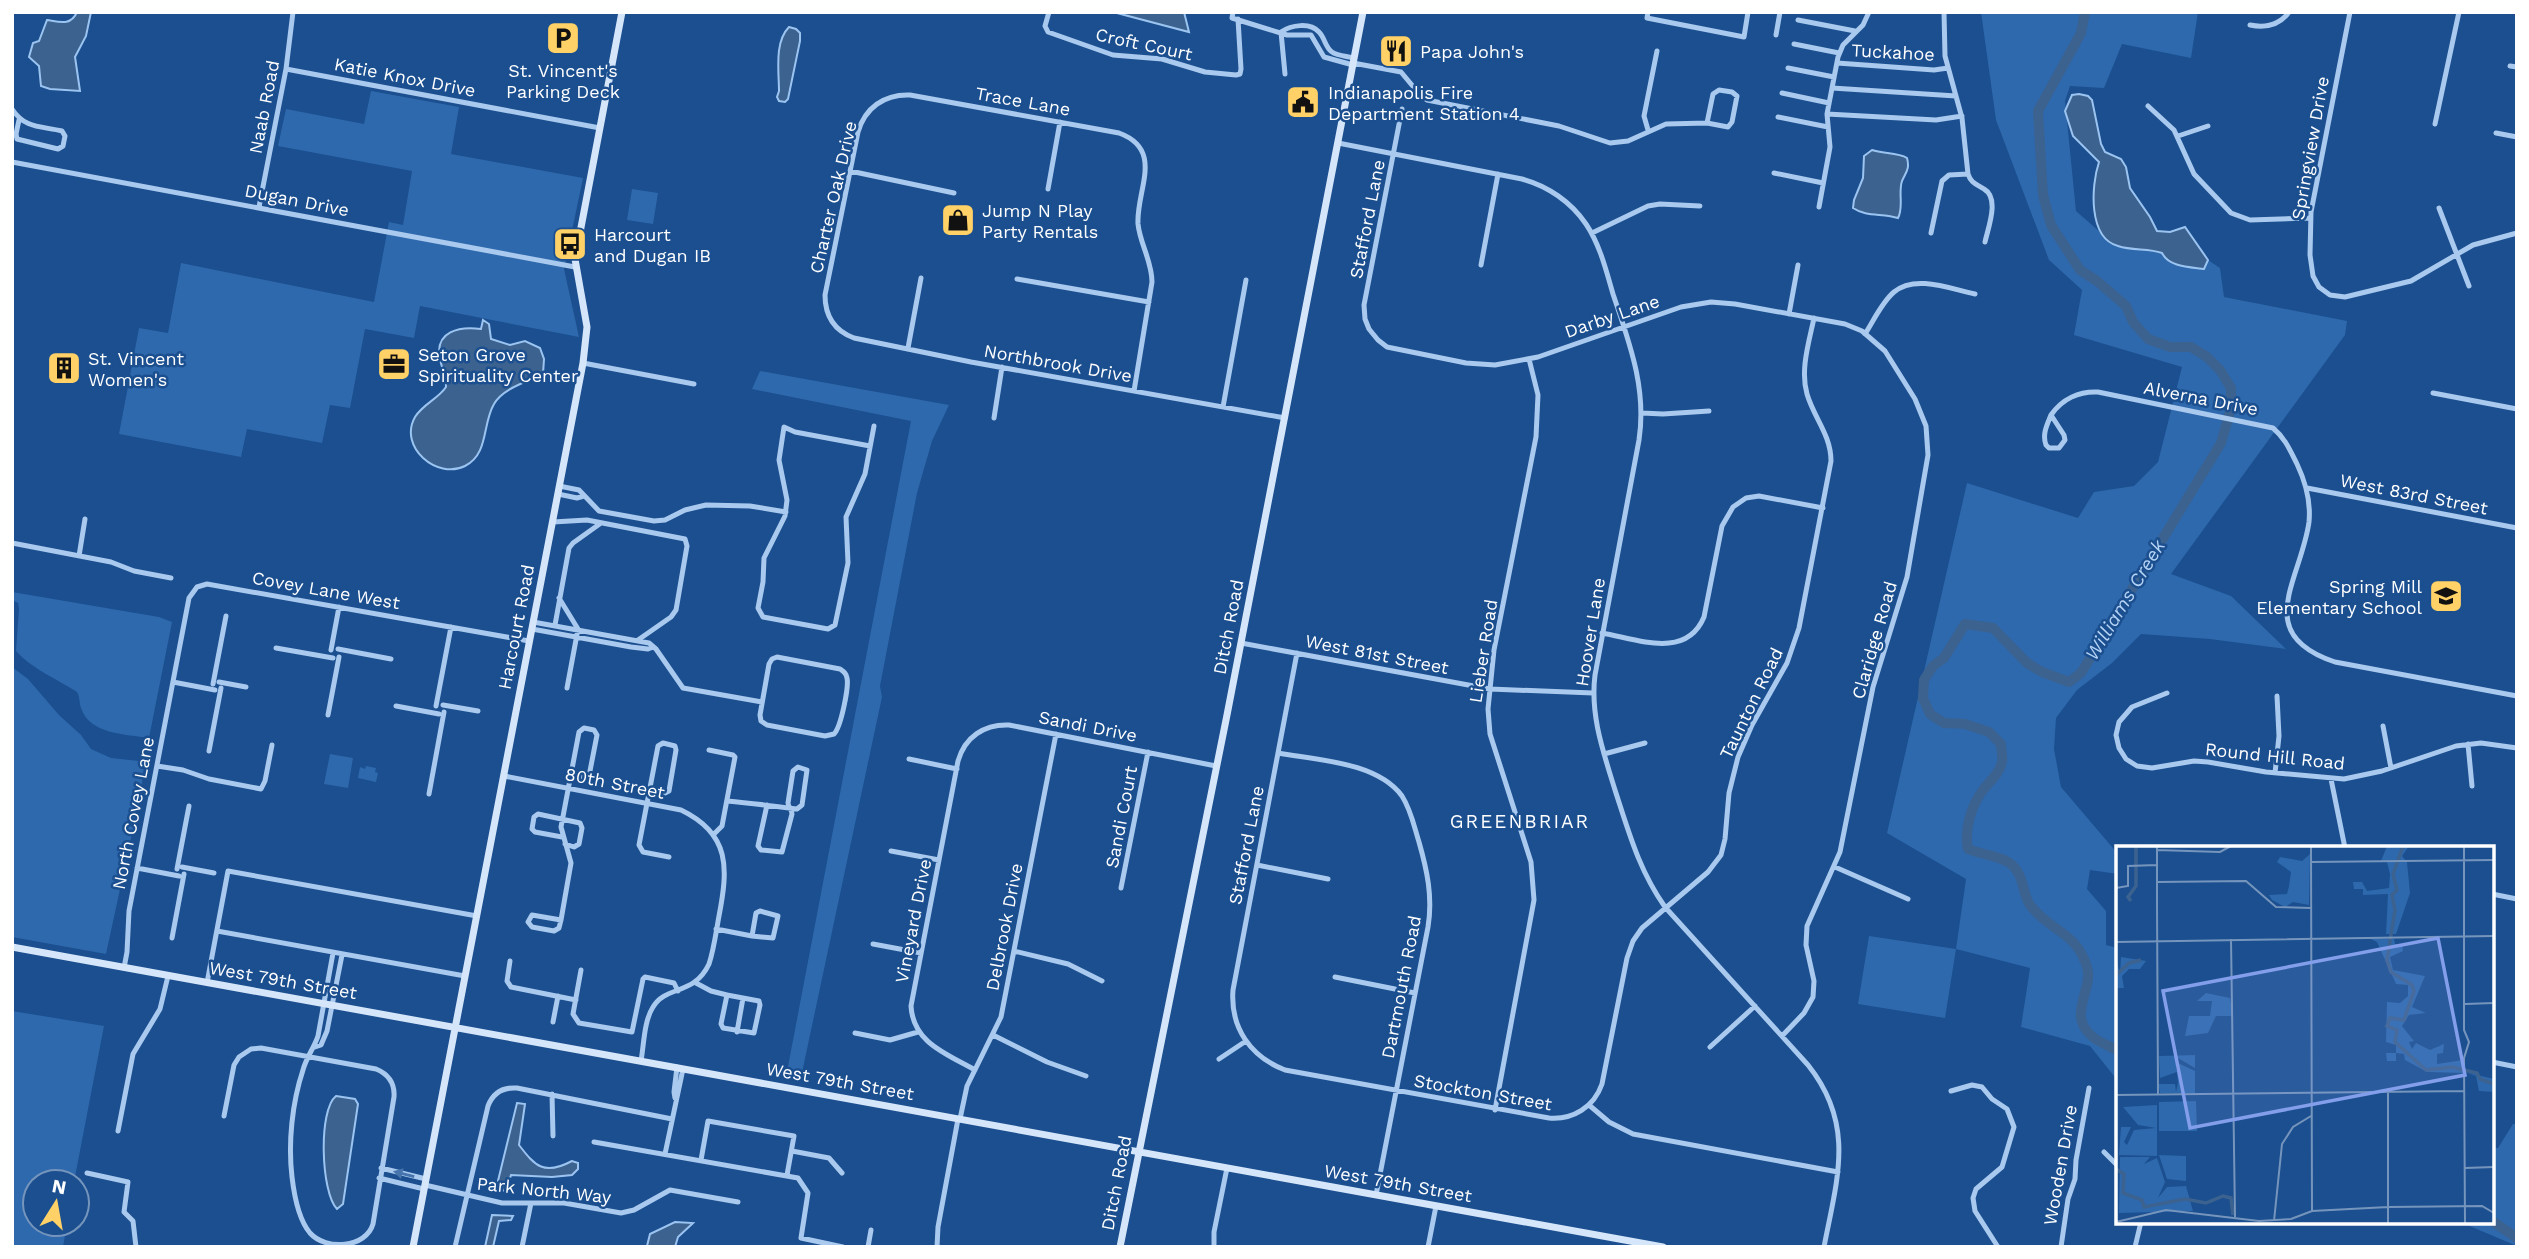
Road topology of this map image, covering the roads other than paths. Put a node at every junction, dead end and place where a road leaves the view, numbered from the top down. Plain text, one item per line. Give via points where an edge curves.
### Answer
1 (293, 12) edge
2 (622, 12) edge
3 (1049, 12) edge
4 (1363, 12) edge
5 (1748, 12) edge
6 (1780, 12) edge
7 (1869, 12) edge
8 (1944, 12) edge
9 (2289, 12) edge
10 (2350, 12) edge
11 (2459, 12) edge
12 (1647, 15) edge
13 (1234, 16) edge
14 (1798, 20) dead end
15 (2250, 25) dead end
16 (1299, 26) junction
17 (1855, 31) junction
18 (1281, 32) junction
19 (1301, 34) junction
20 (1776, 35) dead end
21 (1794, 44) dead end
22 (1657, 51) dead end
23 (1839, 53) junction
24 (1353, 62) junction
25 (1837, 63) junction
26 (1788, 68) dead end
27 (1948, 68) junction
28 (286, 69) junction
29 (1285, 74) dead end
30 (1834, 77) junction
31 (1832, 88) junction
32 (1782, 93) dead end
33 (897, 96) joint
34 (1956, 96) junction
35 (1829, 103) junction
36 (2148, 106) dead end
37 (1402, 109) dead end
38 (13, 110) edge
39 (1827, 114) junction
40 (1962, 116) junction
41 (1778, 117) dead end
42 (19, 120) junction
43 (1060, 122) junction
44 (1707, 123) junction
45 (2435, 124) dead end
46 (2208, 126) dead end
47 (1828, 127) junction
48 (600, 128) junction
49 (1648, 130) junction
50 (2496, 133) dead end
51 (2178, 136) junction
52 (2517, 137) edge
53 (1338, 143) junction
54 (1393, 154) junction
55 (12, 162) edge
56 (850, 171) junction
57 (1774, 173) dead end
58 (1498, 174) junction
59 (1968, 174) junction
60 (1823, 183) junction
61 (1048, 189) dead end
62 (954, 193) dead end
63 (1700, 206) dead end
64 (259, 207) junction
65 (1819, 207) dead end
66 (2439, 208) dead end
67 (2311, 218) junction
68 (1592, 233) junction
69 (1931, 233) dead end
70 (2517, 233) edge
71 (1985, 242) dead end
72 (2457, 254) junction
73 (1481, 265) dead end
74 (1798, 265) dead end
75 (575, 267) junction
76 (921, 278) dead end
77 (1017, 279) dead end
78 (1247, 281) dead end
79 (2469, 286) dead end
80 (1975, 294) dead end
81 (1150, 302) junction
82 (1789, 314) junction
83 (1814, 318) junction
84 (832, 322) joint
85 (1623, 326) junction
86 (1372, 334) joint
87 (1866, 334) junction
88 (908, 348) junction
89 (1529, 359) junction
90 (583, 363) junction
91 (1002, 367) junction
92 (694, 384) dead end
93 (1134, 391) junction
94 (2433, 393) dead end
95 (1223, 407) junction
96 (2517, 409) edge
97 (1710, 411) dead end
98 (1642, 413) junction
99 (2051, 415) junction
100 (994, 418) dead end
101 (1285, 418) junction
102 (874, 426) dead end
103 (870, 446) junction
104 (2306, 488) junction
105 (559, 490) junction
106 (1823, 508) junction
107 (786, 512) junction
108 (85, 519) dead end
109 (553, 522) junction
110 (602, 523) junction
111 (2517, 528) edge
112 (12, 543) edge
113 (79, 556) junction
114 (171, 578) dead end
115 (559, 598) junction
116 (339, 607) junction
117 (226, 616) dead end
118 (532, 625) junction
119 (555, 625) junction
120 (451, 627) junction
121 (578, 629) junction
122 (1602, 633) junction
123 (577, 637) junction
124 (638, 640) junction
125 (529, 641) junction
126 (1241, 643) junction
127 (653, 647) junction
128 (276, 648) dead end
129 (335, 650) junction
130 (1297, 653) junction
131 (336, 658) junction
132 (391, 659) dead end
133 (176, 664) joint
134 (173, 682) junction
135 (217, 686) junction
136 (246, 687) dead end
137 (567, 688) dead end
138 (1490, 689) junction
139 (1593, 693) junction
140 (2168, 693) dead end
141 (2277, 696) dead end
142 (2517, 696) edge
143 (762, 702) junction
144 (440, 705) junction
145 (396, 706) dead end
146 (478, 711) dead end
147 (442, 713) junction
148 (328, 715) dead end
149 (2383, 726) dead end
150 (1056, 734) junction
151 (1645, 743) dead end
152 (2468, 744) junction
153 (272, 745) dead end
154 (963, 748) joint
155 (2517, 748) edge
156 (709, 750) dead end
157 (209, 751) dead end
158 (1148, 752) junction
159 (1278, 753) junction
160 (1604, 754) junction
161 (909, 759) dead end
162 (156, 766) junction
163 (1216, 766) junction
164 (2391, 768) junction
165 (957, 769) junction
166 (2275, 773) junction
167 (570, 775) junction
168 (504, 776) junction
169 (2331, 779) junction
170 (2472, 786) dead end
171 (568, 788) junction
172 (650, 790) junction
173 (429, 794) dead end
174 (727, 801) junction
175 (647, 803) junction
176 (766, 805) junction
177 (189, 806) dead end
178 (789, 806) junction
179 (562, 819) junction
180 (713, 835) junction
181 (562, 837) junction
182 (565, 844) junction
183 (2345, 846) edge
184 (891, 851) dead end
185 (668, 857) dead end
186 (939, 860) junction
187 (1257, 865) junction
188 (1835, 867) junction
189 (137, 868) junction
190 (180, 872) junction
191 (214, 873) dead end
192 (1328, 879) dead end
193 (1121, 888) dead end
194 (2494, 894) edge
195 (1908, 899) dead end
196 (2517, 899) edge
197 (1665, 907) junction
198 (477, 916) junction
199 (561, 920) junction
200 (716, 929) junction
201 (217, 931) junction
202 (752, 936) junction
203 (172, 938) dead end
204 (873, 944) dead end
205 (12, 947) edge
206 (1014, 951) junction
207 (333, 953) junction
208 (921, 953) junction
209 (342, 955) junction
210 (510, 961) dead end
211 (124, 968) junction
212 (581, 970) dead end
213 (168, 976) junction
214 (465, 976) junction
215 (1335, 977) dead end
216 (1102, 981) dead end
217 (696, 982) junction
218 (207, 983) junction
219 (678, 992) junction
220 (1415, 993) junction
221 (727, 995) junction
222 (558, 996) junction
223 (743, 998) junction
224 (576, 1000) junction
225 (328, 1004) junction
226 (1755, 1006) junction
227 (553, 1022) dead end
228 (455, 1027) junction
229 (737, 1032) junction
230 (918, 1032) junction
231 (856, 1033) dead end
232 (993, 1035) junction
233 (1782, 1036) junction
234 (1246, 1041) junction
235 (1710, 1047) dead end
236 (310, 1057) junction
237 (1219, 1059) dead end
238 (641, 1061) junction
239 (2494, 1062) edge
240 (2517, 1067) edge
241 (680, 1068) junction
242 (975, 1070) junction
243 (1086, 1076) dead end
244 (2089, 1088) dead end
245 (1396, 1091) junction
246 (1951, 1091) dead end
247 (552, 1094) junction
248 (1589, 1105) junction
249 (1495, 1110) junction
250 (224, 1116) dead end
251 (672, 1119) junction
252 (959, 1119) junction
253 (118, 1131) dead end
254 (553, 1136) dead end
255 (594, 1142) dead end
256 (792, 1150) junction
257 (1138, 1152) junction
258 (2104, 1152) dead end
259 (665, 1153) junction
260 (701, 1160) junction
261 (2116, 1164) edge
262 (381, 1168) junction
263 (1227, 1168) junction
264 (1838, 1172) junction
265 (842, 1173) dead end
266 (91, 1174) edge
267 (787, 1175) junction
268 (379, 1178) junction
269 (425, 1184) junction
270 (1376, 1195) junction
271 (467, 1196) junction
272 (738, 1202) dead end
273 (531, 1203) junction
274 (1436, 1206) junction
275 (2141, 1224) edge
276 (871, 1230) dead end
277 (1610, 1237) junction
278 (136, 1245) edge
279 (413, 1247) edge
280 (455, 1247) edge
281 (522, 1247) edge
282 (843, 1247) edge
283 (868, 1247) edge
284 (937, 1247) edge
285 (1120, 1247) edge
286 (1214, 1247) edge
287 (1428, 1247) edge
288 (1608, 1247) edge
289 (1663, 1247) edge
290 (1824, 1247) edge
291 (1998, 1247) edge
292 (2061, 1247) edge
293 (2135, 1247) edge

1 - 28 street, Naab Road
2 - 48 main road, Harcourt Road
3 - 13 street, Croft Court via 1045,29 1050,33 1113,55 1162,59 1208,73 1236,75 1240,74
4 - 24 main road, Ditch Road
5 - 12 street via 1744,37
6 - 20 street
7 - 17 street
8 - 27 street
9 - 15 street via 2275,23
10 - 67 street, Springview Drive
11 - 45 street
13 - 18 street
14 - 17 street
16 - 18 street
16 - 19 street
16 - 24 street via 1318,30 1334,54
17 - 23 street
18 - 19 street
18 - 29 street
19 - 24 street via 1311,35 1324,57
21 - 23 street
22 - 49 street via 1644,116
23 - 25 street
24 - 49 street via 1401,72 1427,100 1559,125 1608,142 1628,141
24 - 53 main road, Ditch Road
25 - 27 street, Tuckahoe
25 - 30 street
26 - 30 street
27 - 34 street
28 - 48 street, Katie Knox Drive
28 - 64 street, Naab Road
30 - 31 street
31 - 34 street
31 - 35 street
32 - 35 street
33 - 43 street, Trace Lane
33 - 56 street, Charter Oak Drive via 877,103 864,117
34 - 40 street
35 - 39 street
36 - 51 street
37 - 54 street, Stafford Lane
38 - 42 street
39 - 40 street via 1936,120
39 - 47 street
40 - 59 street
41 - 47 street
42 - 42 street via 62,131 63,146 58,149 17,139
43 - 61 street
43 - 81 street, Trace Lane via 1119,132 1139,146 1146,169 1138,225 1151,269
44 - 44 street via 1731,125 1735,94 1715,91
44 - 49 street via 1676,122
46 - 51 street
47 - 60 street via 1830,147
48 - 75 main road, Harcourt Road
50 - 52 street
51 - 67 street via 2194,174 2231,213 2253,220
53 - 54 street, Hoover Lane
53 - 101 main road, Ditch Road
54 - 58 street, Hoover Lane
54 - 86 street, Stafford Lane via 1364,305
55 - 64 street, Dugan Drive
56 - 62 street
56 - 84 street, Charter Oak Drive via 825,295
57 - 60 street
58 - 68 street, Hoover Lane via 1554,192
58 - 73 street
59 - 69 street via 1942,181
59 - 71 street via 1992,199
60 - 65 street
63 - 68 street via 1648,206
64 - 75 street, Dugan Drive
66 - 72 street
67 - 72 street, Springview Drive via 2312,272 2319,287 2330,295 2346,297 2411,281
68 - 85 street, Hoover Lane
70 - 72 street via 2489,239
72 - 79 street
74 - 82 street
75 - 90 main road, Harcourt Road via 587,317
76 - 88 street
77 - 81 street
78 - 95 street
80 - 87 street via 1920,283 1905,286 1890,297
81 - 93 street
82 - 83 street, Darby Lane
82 - 85 street, Darby Lane via 1710,302
83 - 87 street, Darby Lane
83 - 106 street, Taunton Road via 1804,378 1808,399 1830,448
84 - 88 street, Northbrook Drive via 854,338
85 - 89 street, Darby Lane
85 - 98 street, Hoover Lane via 1637,370
86 - 89 street, Darby Lane via 1395,349 1466,363 1495,365
87 - 188 street, Claridge Road via 1885,351 1915,400 1926,426 1928,455 1906,583 1873,687
88 - 91 street, Northbrook Drive
89 - 138 street, Lieber Road via 1538,395 1536,437
90 - 92 street
90 - 105 main road, Harcourt Road
91 - 93 street, Northbrook Drive
91 - 100 street
93 - 95 street, Northbrook Drive
94 - 96 street
95 - 101 street, Northbrook Drive
97 - 98 street
98 - 122 street, Hoover Lane
99 - 99 street via 2044,440 2054,449 2065,440
99 - 104 street, Alverna Drive via 2070,398 2090,392 2269,426 2282,436
101 - 126 main road, Ditch Road
102 - 103 street
103 - 107 street via 784,427 779,460
103 - 107 street via 864,478 846,517 848,563 833,628 760,614 764,558
104 - 111 street, West 83rd Street
104 - 142 street, Alverna Drive via 2307,530 2286,609 2294,637 2312,653 2346,665
105 - 107 street via 579,491 599,510 654,521 706,505
105 - 109 main road, Harcourt Road
106 - 122 street via 1759,496 1733,507 1722,526 1703,620 1684,641 1661,644
106 - 197 street, Taunton Road via 1800,628 1738,757 1722,852 1708,872
108 - 113 street
109 - 110 street
109 - 118 main road, Harcourt Road
110 - 115 street via 569,548
110 - 124 street via 686,540 674,613
112 - 113 street
113 - 114 street
115 - 119 street
115 - 121 street
116 - 120 street, Covey Lane West
116 - 129 street
116 - 133 street, Covey Lane West via 201,585 189,598
117 - 135 street
118 - 119 street
118 - 123 street
118 - 125 main road, Harcourt Road
119 - 121 street
120 - 125 street, Covey Lane West
120 - 144 street
121 - 123 street
121 - 124 street
122 - 139 street, Hoover Lane
123 - 127 street
123 - 137 street
124 - 127 street
125 - 168 main road, Harcourt Road
126 - 130 street, West 81st Street
126 - 163 main road, Ditch Road
127 - 143 street via 683,688
128 - 131 street
129 - 131 street via 330,655
129 - 132 street
130 - 138 street, West 81st Street
130 - 159 street, Stafford Lane
131 - 148 street
133 - 134 street, North Covey Lane
134 - 135 street
134 - 162 street, North Covey Lane
135 - 136 street
135 - 157 street
138 - 139 street, West 81st Street
138 - 249 street, Lieber Road via 1490,734 1529,857 1534,892
139 - 160 street, Hoover Lane
140 - 166 street, Round Hill Road via 2132,707 2120,720 2117,743 2128,760 2147,768 2200,762
141 - 166 street
143 - 143 street via 774,658 840,669 848,678 839,728 831,735 764,724
144 - 146 street
144 - 147 street
145 - 147 street
147 - 173 street
149 - 164 street
150 - 154 street, Sandi Drive via 996,725 976,734
150 - 158 street, Sandi Drive
150 - 206 street, Delbrook Drive
151 - 160 street
152 - 155 street, Round Hill Road
152 - 164 street, Round Hill Road
152 - 170 street
153 - 162 street via 264,786 258,789
154 - 165 street, Vineyard Drive
156 - 174 street via 736,757
158 - 163 street, Sandi Drive
158 - 193 street, Sandi Court
159 - 187 street, Stafford Lane
159 - 220 street, Dartmouth Road via 1366,770 1385,780 1404,799 1426,866 1430,895
160 - 197 street, Hoover Lane via 1639,864
161 - 165 street
162 - 189 street, North Covey Lane
163 - 257 main road, Ditch Road
164 - 169 street, Round Hill Road via 2351,779
165 - 186 street, Vineyard Drive
166 - 169 street, Round Hill Road
167 - 167 street via 580,730 596,731 589,775
167 - 171 street
168 - 171 street, 80th Street
168 - 198 main road, Harcourt Road
169 - 183 street
171 - 175 street, 80th Street
171 - 179 street
172 - 172 street via 658,746 675,746 669,790
172 - 175 street
174 - 176 street
174 - 180 street via 722,826
175 - 180 street, 80th Street via 688,814
175 - 185 street via 639,848
176 - 178 street
176 - 178 street via 758,846 780,853 785,849 792,814
177 - 190 street
178 - 178 street via 794,769 804,768 808,774 802,805 797,809
179 - 181 street
179 - 181 street via 536,815 532,828
179 - 182 street via 582,827 579,845
180 - 200 street via 726,874
181 - 182 street
182 - 199 street via 571,863
184 - 186 street
186 - 208 street, Vineyard Drive
187 - 192 street
187 - 234 street, Stafford Lane via 1233,994 1235,1019
188 - 195 street
188 - 233 street, Claridge Road via 1806,929 1813,997
189 - 190 street
189 - 211 street, North Covey Lane
190 - 191 street
190 - 203 street
194 - 196 street
197 - 226 street, Hoover Lane
197 - 248 street, Taunton Road via 1642,928 1629,951 1602,1084
198 - 201 street via 228,871
198 - 214 main road, Harcourt Road
199 - 199 street via 532,915 528,922 554,931
200 - 202 street
200 - 217 street via 709,964
201 - 207 street
201 - 218 street
202 - 202 street via 774,937 777,915 757,911
204 - 208 street
205 - 211 main road, West 79th Street
206 - 216 street via 1068,964
206 - 232 street, Delbrook Drive
207 - 209 street
207 - 225 street
208 - 230 street, Vineyard Drive via 911,1006
209 - 214 street
209 - 225 street
210 - 222 street via 510,987
211 - 213 main road, West 79th Street
212 - 224 street
213 - 218 main road, West 79th Street
213 - 253 street via 160,1009 132,1058
214 - 228 main road, Harcourt Road
215 - 220 street
217 - 219 street
217 - 221 street
218 - 225 main road, West 79th Street
219 - 224 street via 674,983 645,977 632,1032 577,1021 573,1014
219 - 238 street via 663,996 652,1008
220 - 245 street, Dartmouth Road
221 - 223 street
221 - 229 street via 722,1027
222 - 224 street
222 - 227 street
223 - 229 street
223 - 229 street via 760,1005 754,1033
225 - 228 main road, West 79th Street
225 - 236 street via 325,1038
226 - 233 street, Hoover Lane
226 - 235 street
228 - 238 main road, West 79th Street
228 - 269 main road, Harcourt Road
230 - 231 street via 892,1040
230 - 242 street via 929,1044
232 - 242 street, Delbrook Drive
232 - 243 street
233 - 264 street, Hoover Lane via 1812,1069 1829,1099 1840,1140
234 - 237 street
234 - 245 street, Stockton Street via 1264,1060 1286,1070
236 - 250 street via 261,1048 246,1051 233,1067
236 - 262 street via 376,1069 390,1079 394,1097
236 - 268 street via 302,1073 293,1122 293,1184 310,1233 323,1241 360,1241 372,1229
238 - 241 main road, West 79th Street
239 - 240 street
241 - 251 street
241 - 252 main road, West 79th Street
242 - 252 street, Delbrook Drive
244 - 292 street, Wooden Drive
245 - 249 street, Stockton Street
245 - 270 street, Dartmouth Road
246 - 291 street via 1982,1087 2007,1109 2014,1127 2002,1167 1977,1188 1972,1200
247 - 251 street
247 - 254 street
247 - 271 street via 510,1087 491,1098
248 - 249 street, Stockton Street via 1557,1119
248 - 264 street via 1633,1134
251 - 259 street
252 - 257 main road, West 79th Street
252 - 284 street, Delbrook Drive
255 - 259 street
256 - 260 street via 794,1136 708,1121
256 - 265 street via 829,1158
256 - 267 street
257 - 263 main road, West 79th Street
257 - 285 main road, Ditch Road
258 - 261 street
259 - 260 street
260 - 267 street
262 - 268 street
269 -> 262 street
263 - 270 main road, West 79th Street
263 - 286 street
264 - 290 street, Hoover Lane
266 - 278 street via 128,1182 124,1212 134,1223
267 - 282 street via 802,1180 808,1191 801,1238
268 - 269 street
269 - 271 street, Park North Way
269 - 279 main road, Harcourt Road
270 - 274 main road, West 79th Street
271 - 273 street, Park North Way
271 - 280 street
272 - 273 street, Park North Way via 676,1190 625,1212
273 - 281 street
274 - 277 main road, West 79th Street
274 - 287 street
275 - 293 street
276 - 283 street
277 - 288 street
277 - 289 main road, West 79th Street

